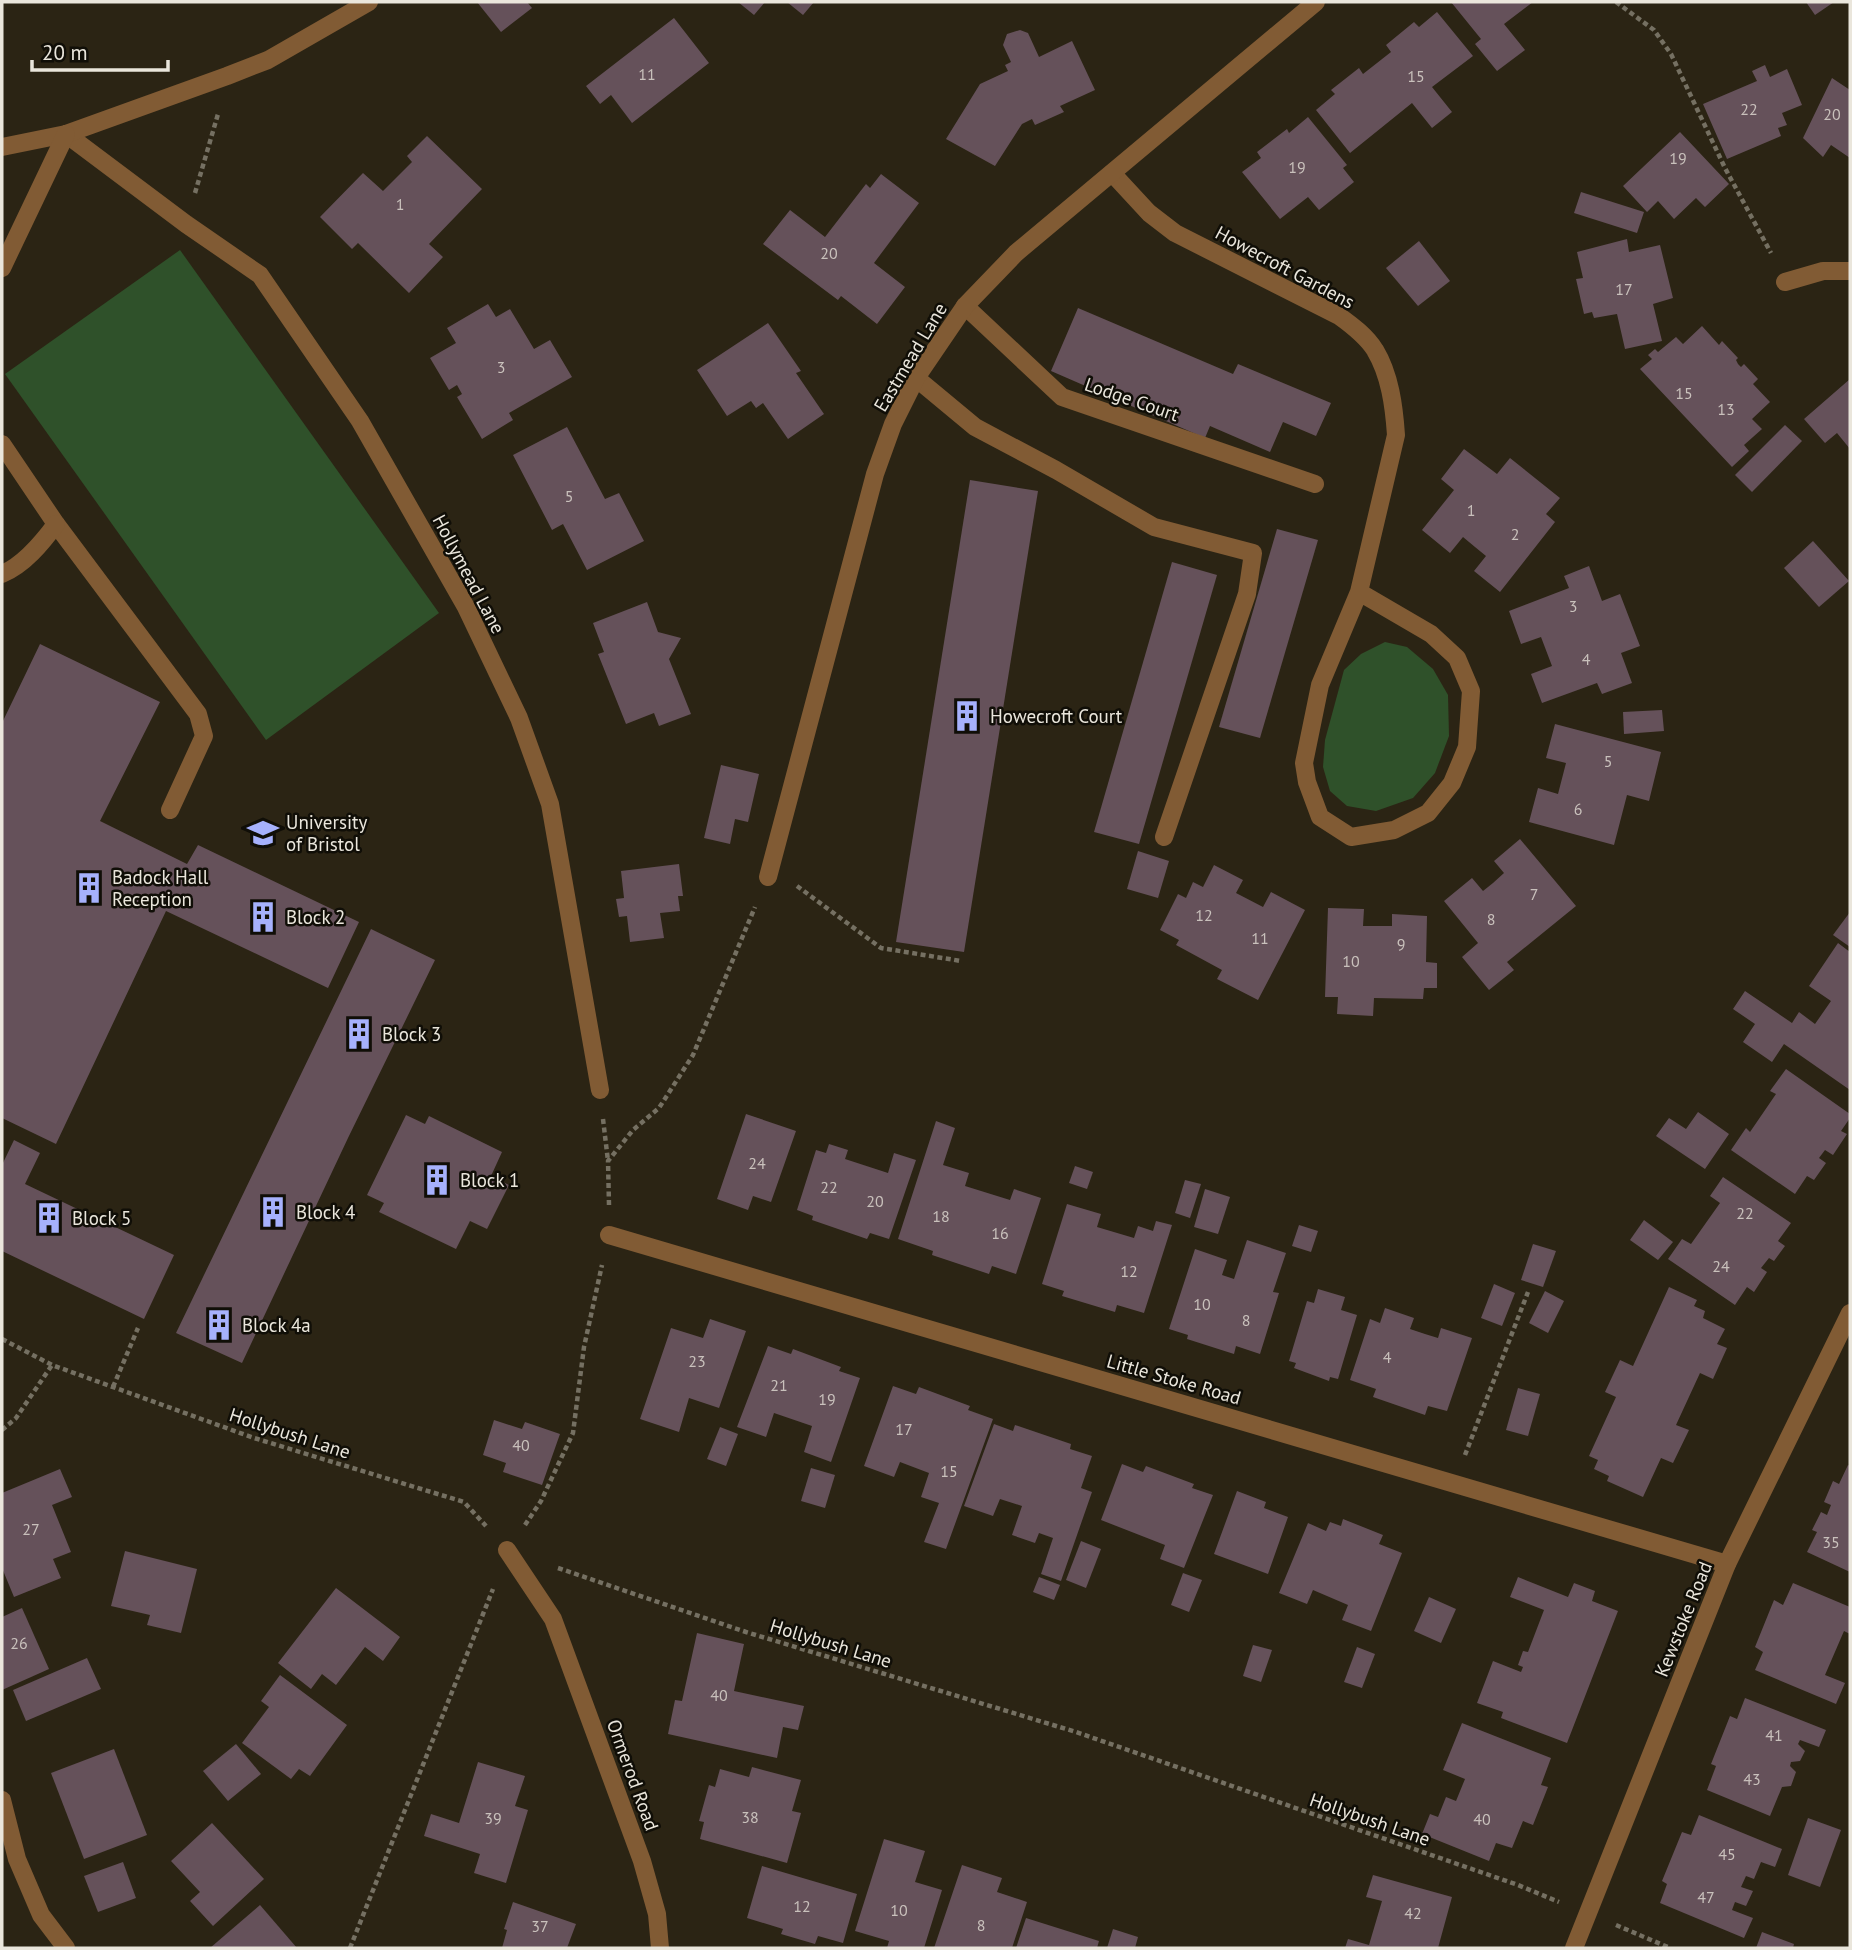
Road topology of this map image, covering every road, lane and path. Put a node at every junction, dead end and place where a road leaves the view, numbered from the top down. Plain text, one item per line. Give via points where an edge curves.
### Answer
1 (369, 2) edge
2 (1316, 2) edge
3 (1616, 2) edge
4 (228, 76) junction
5 (66, 134) junction
6 (2, 147) edge
7 (1112, 173) junction
8 (186, 224) junction
9 (2, 268) edge
10 (1850, 271) edge
11 (1786, 282) joint
12 (965, 306) junction
13 (916, 379) junction
14 (2, 444) edge
15 (1315, 484) dead end
16 (55, 524) junction
17 (2, 574) edge
18 (1359, 592) junction
19 (170, 810) dead end
20 (1164, 837) dead end
21 (770, 872) joint
22 (961, 961) dead end
23 (600, 1090) joint
24 (608, 1161) dead end
25 (609, 1234) dead end
26 (1528, 1293) dead end
27 (1850, 1313) edge
28 (138, 1328) dead end
29 (2, 1339) edge
30 (52, 1365) junction
31 (113, 1387) junction
32 (2, 1430) edge
33 (1454, 1484) junction
34 (507, 1550) junction
35 (1727, 1563) junction
36 (2, 1801) edge
37 (1589, 1914) junction
38 (66, 1948) edge
39 (350, 1948) edge
40 (660, 1948) edge
41 (1574, 1948) edge
42 (1670, 1948) edge

1 - 4 street via 268,60
2 - 7 street, Eastmead Lane
3 - 11 path via 1654,30 1671,54
4 - 5 street
4 - 8 path
5 - 6 street
5 - 8 street, Hollymead Lane
5 - 9 street
7 - 12 street, Eastmead Lane via 1016,253
7 - 18 street, Howecroft Gardens via 1175,233 1339,316 1375,350 1388,382 1396,435
8 - 23 street, Hollymead Lane via 260,275 360,421 466,607 519,718 550,804
10 - 11 street via 1823,271
12 - 13 street, Eastmead Lane
12 - 15 street, Lodge Court via 1062,397
13 - 20 street via 975,427 1154,527 1253,553 1247,594
13 - 21 street, Eastmead Lane via 893,424 876,474
14 - 16 street
16 - 17 street via 40,546
16 - 19 street via 198,714 204,736
18 - 18 street, Howecroft Gardens via 1320,685 1304,764 1320,817 1351,836 1394,830 1428,813 1452,783 1466,747 1471,691 1457,658 1431,634
21 - 22 path via 881,948
23 - 24 path
25 - 33 street, Little Stoke Road
26 - 33 path
27 - 35 street, Kewstoke Road
28 - 31 path
29 - 30 path, Hollybush Lane
30 - 31 path, Hollybush Lane
30 - 32 path via 16,1418
31 - 34 path, Hollybush Lane via 254,1438 464,1502
33 - 35 street, Little Stoke Road
34 - 37 path, Hollybush Lane via 746,1632 1076,1732 1518,1885
34 - 39 path
34 - 40 street, Ormerod Road via 553,1619 642,1861 657,1913
35 - 37 street, Kewstoke Road
36 - 38 street via 17,1859 41,1915
37 - 41 street, Kewstoke Road
37 - 42 path, Hollybush Lane

